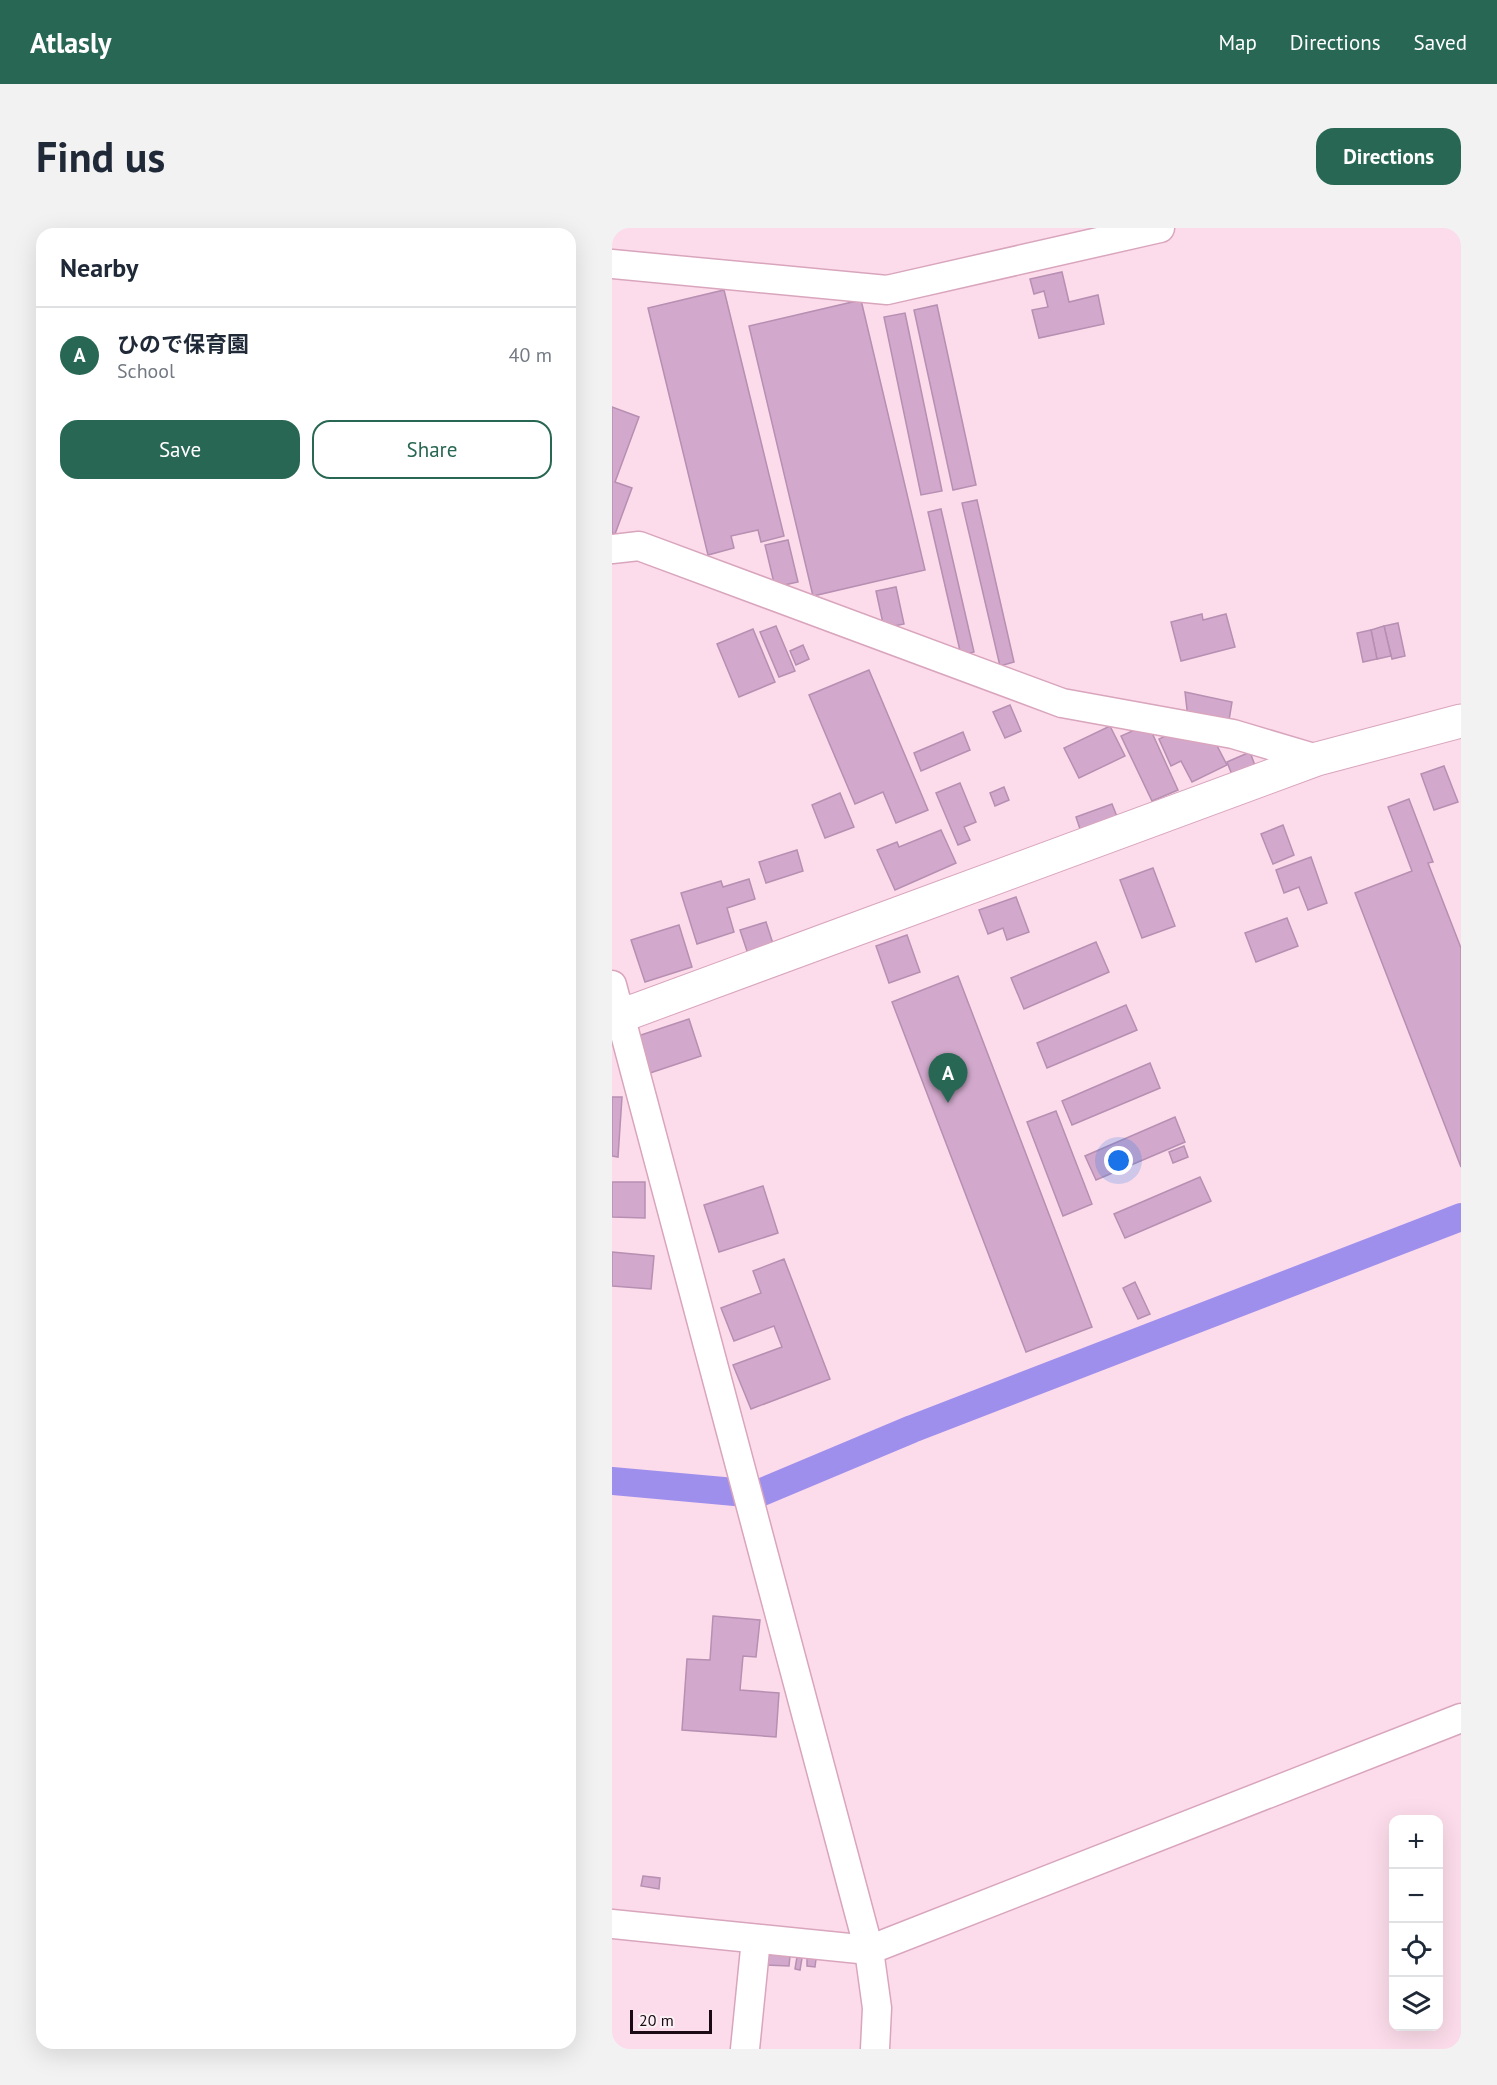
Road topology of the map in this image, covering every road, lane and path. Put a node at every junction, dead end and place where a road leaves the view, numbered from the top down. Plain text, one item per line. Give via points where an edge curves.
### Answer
1 (1160, 228) edge
2 (612, 264) edge
3 (612, 549) edge
4 (1461, 721) edge
5 (1317, 759) junction
6 (614, 1003) edge
7 (1461, 1718) edge
8 (612, 1924) edge
9 (756, 1939) junction
10 (869, 1950) junction
11 (744, 2049) edge
12 (875, 2049) edge

1 - 2 street via 887,290
3 - 5 street via 639,546 1062,703 1233,734
4 - 5 street
5 - 6 street via 634,1011
6 - 10 street
7 - 10 street
8 - 9 street
9 - 10 street
9 - 11 street
10 - 12 street via 877,2008

